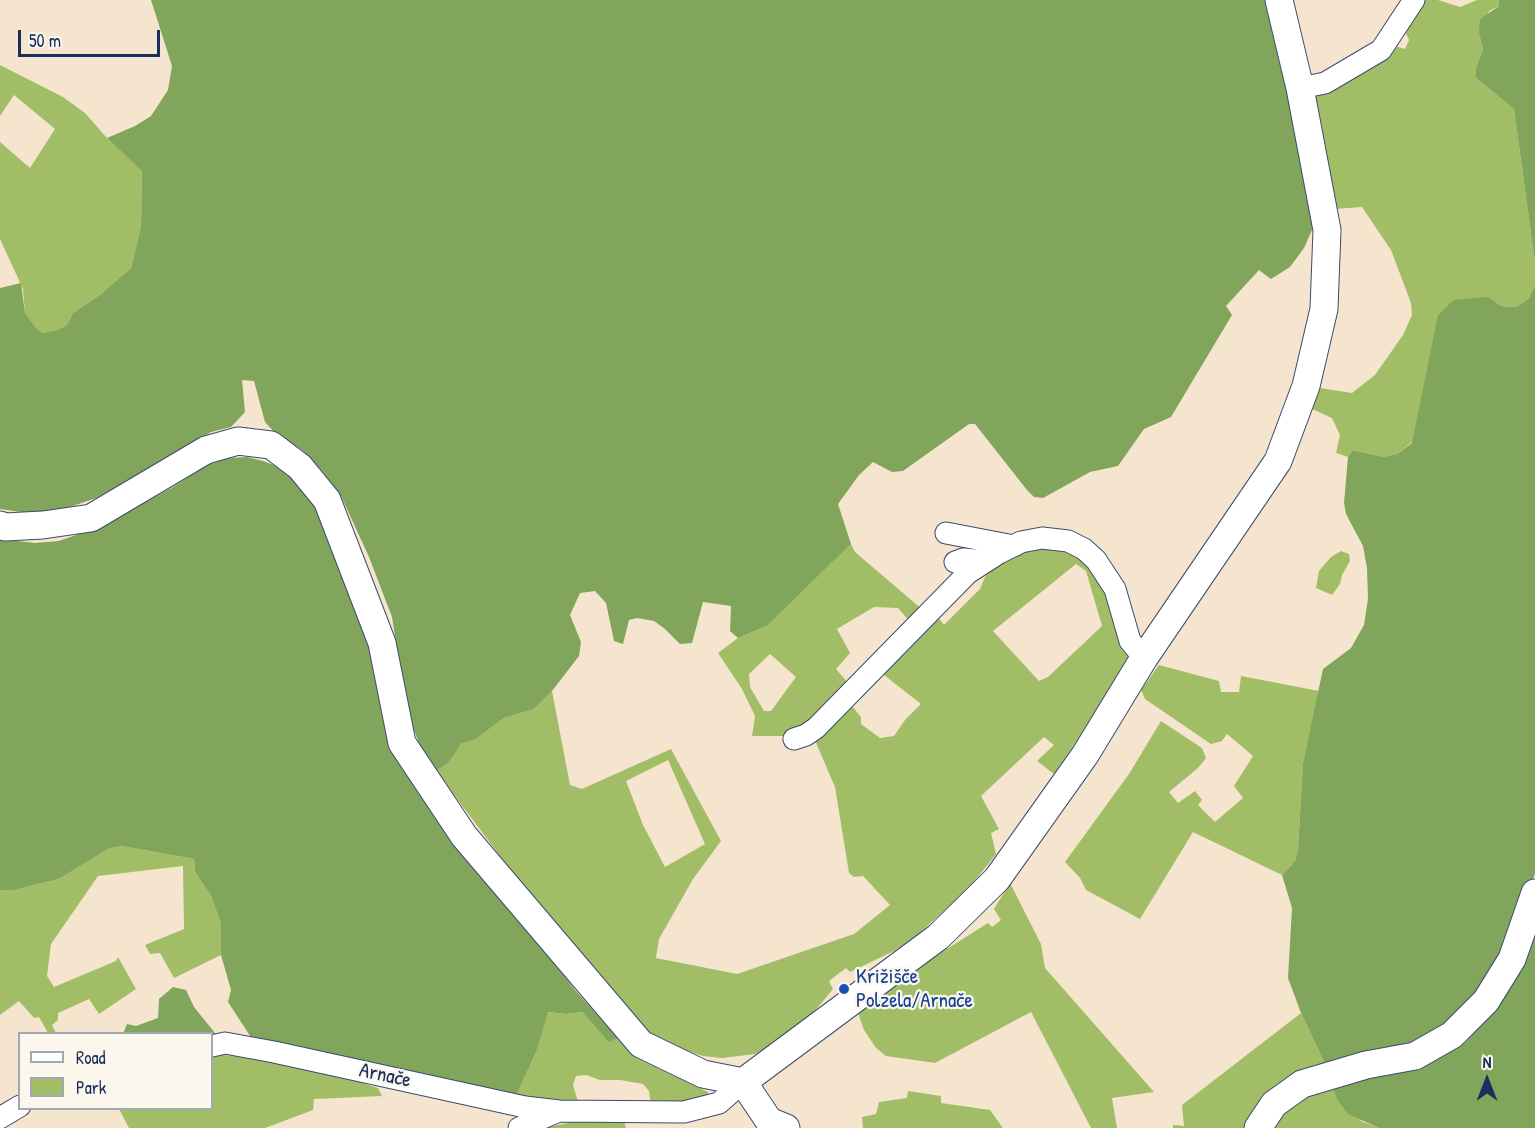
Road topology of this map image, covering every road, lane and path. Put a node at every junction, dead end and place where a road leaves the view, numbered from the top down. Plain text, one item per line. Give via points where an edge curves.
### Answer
1 (1279, 0) edge
2 (1414, 0) edge
3 (1300, 88) junction
4 (0, 525) edge
5 (946, 533) dead end
6 (1014, 546) junction
7 (986, 561) junction
8 (955, 562) dead end
9 (1144, 658) junction
10 (794, 739) dead end
11 (1535, 892) edge
12 (213, 1046) edge
13 (743, 1082) junction
14 (18, 1107) edge
15 (559, 1111) junction
16 (0, 1118) edge
17 (519, 1128) edge
18 (786, 1128) edge
19 (1258, 1128) edge

1 - 3 street
2 - 3 street via 1380,50 1325,83
3 - 9 street via 1327,230 1324,309 1306,386 1278,461
4 - 13 street via 43,525 90,518 206,450 238,441 271,445 300,467 327,500 382,643 402,743 464,836 641,1044 703,1074
5 - 6 street
6 - 7 street
6 - 9 street via 1042,538 1068,541 1084,549 1115,589 1130,641
7 - 8 street
7 - 10 street via 955,584 816,728
9 - 13 street via 1085,755 997,879 938,937
11 - 19 street via 1512,959 1486,1001 1452,1035 1416,1056 1366,1065 1302,1084 1274,1104
12 - 15 street, Arnače via 225,1043 274,1052
13 - 15 street, Arnače via 719,1103 684,1112
13 - 18 street via 769,1121
14 - 16 street
15 - 17 street, Arnače

